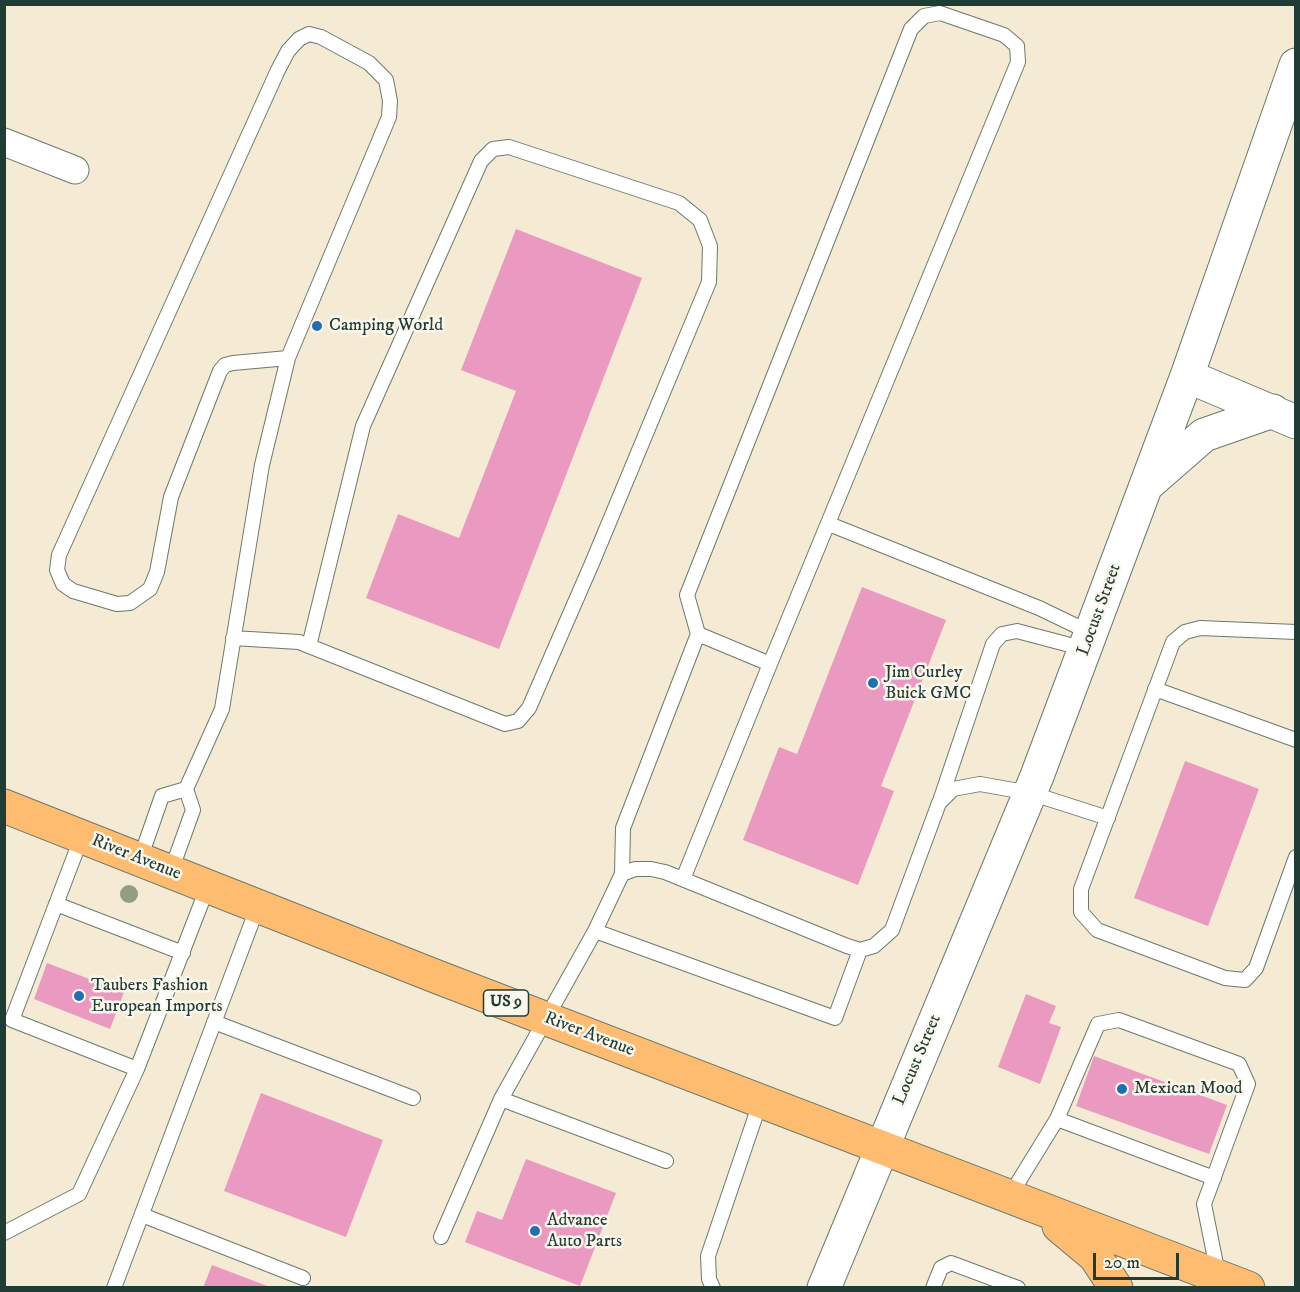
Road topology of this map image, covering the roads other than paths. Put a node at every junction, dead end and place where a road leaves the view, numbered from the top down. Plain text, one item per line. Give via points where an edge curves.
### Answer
1 (1293, 78) edge
2 (4, 142) edge
3 (75, 170) dead end
4 (288, 358) junction
5 (1187, 376) junction
6 (1284, 416) edge
7 (1146, 487) junction
8 (829, 524) junction
9 (1296, 632) edge
10 (698, 634) junction
11 (233, 638) junction
12 (1088, 641) junction
13 (309, 646) junction
14 (771, 664) junction
15 (1155, 689) junction
16 (1296, 740) edge
17 (186, 789) junction
18 (1030, 793) junction
19 (939, 803) junction
20 (4, 806) edge
21 (1108, 818) junction
22 (82, 836) junction
23 (1296, 857) edge
24 (140, 859) junction
25 (171, 872) junction
26 (621, 874) junction
27 (683, 879) junction
28 (208, 886) junction
29 (56, 904) junction
30 (258, 906) junction
31 (595, 931) junction
32 (860, 950) junction
33 (183, 953) junction
34 (547, 1019) junction
35 (214, 1022) junction
36 (138, 1069) junction
37 (413, 1098) dead end
38 (501, 1099) junction
39 (761, 1100) junction
40 (1057, 1119) junction
41 (882, 1146) junction
42 (666, 1161) dead end
43 (1214, 1178) junction
44 (1009, 1197) junction
45 (1040, 1209) junction
46 (142, 1215) junction
47 (4, 1233) edge
48 (441, 1237) dead end
49 (303, 1278) dead end
50 (1234, 1284) edge
51 (114, 1287) edge
52 (713, 1287) edge
53 (824, 1287) edge
54 (933, 1287) edge
55 (1018, 1287) edge
56 (1116, 1287) edge
57 (1180, 1287) edge

1 - 5 street, Locust Street
2 - 3 street
4 - 4 lane via 388,117 390,101 386,80 369,63 309,34 288,51 278,70 59,555 57,570 63,584 73,591 117,604 130,603 150,589 157,572 171,496 220,371 233,363
4 - 11 lane via 262,465
5 - 6 street
5 - 7 street, Locust Street
6 - 7 street via 1204,435
7 - 12 street, Locust Street
8 - 10 lane via 1018,62 1017,46 1004,35 940,13 924,16 911,29 687,595
8 - 12 lane via 1039,608
8 - 14 lane
9 - 15 lane via 1200,628 1185,632 1173,642
10 - 14 lane
10 - 26 lane via 623,828
11 - 13 lane
11 - 17 lane via 222,709
12 - 18 street, Locust Street
12 - 19 lane via 1017,631 1002,634 993,644
13 - 13 lane via 505,724 518,721 529,708 593,561 709,282 710,246 700,220 679,204 508,147 493,149 481,161 363,426
14 - 27 lane
15 - 16 lane
15 - 21 lane
17 - 24 lane via 162,796
17 - 25 lane via 193,810
18 - 19 lane via 980,784 953,789
18 - 21 lane
18 - 41 street, Locust Street
19 - 32 lane via 892,930 874,946
20 - 22 highway, River Avenue / US 9
21 - 23 lane via 1081,889 1081,912 1097,930 1226,978 1245,980 1256,968
22 - 24 highway, River Avenue / US 9
22 - 29 lane
24 - 25 highway, River Avenue / US 9
25 - 28 highway, River Avenue / US 9
26 - 27 lane via 651,869
26 - 31 lane
27 - 32 lane
28 - 30 highway, River Avenue / US 9
28 - 33 lane
29 - 33 lane
29 - 36 lane via 12,1020
30 - 34 highway, River Avenue / US 9
30 - 35 lane
31 - 32 lane via 836,1018
31 - 34 lane
33 - 36 lane
34 - 38 lane
34 - 39 highway, River Avenue / US 9
35 - 37 lane
35 - 46 lane
36 - 47 lane via 80,1194
38 - 42 lane
38 - 48 lane
39 - 41 highway, River Avenue / US 9
39 - 52 lane via 708,1256
40 - 43 lane
40 - 43 lane via 1098,1024 1119,1020 1239,1064 1248,1084
40 - 44 lane
41 - 44 highway, River Avenue / US 9
41 - 53 street, Locust Street
43 - 50 lane via 1204,1204
44 - 45 highway, River Avenue / US 9
45 - 50 highway, US 9
45 - 56 highway via 1095,1256
46 - 49 lane
46 - 51 lane
50 - 57 highway via 1193,1283
54 - 55 lane via 941,1268 951,1263

